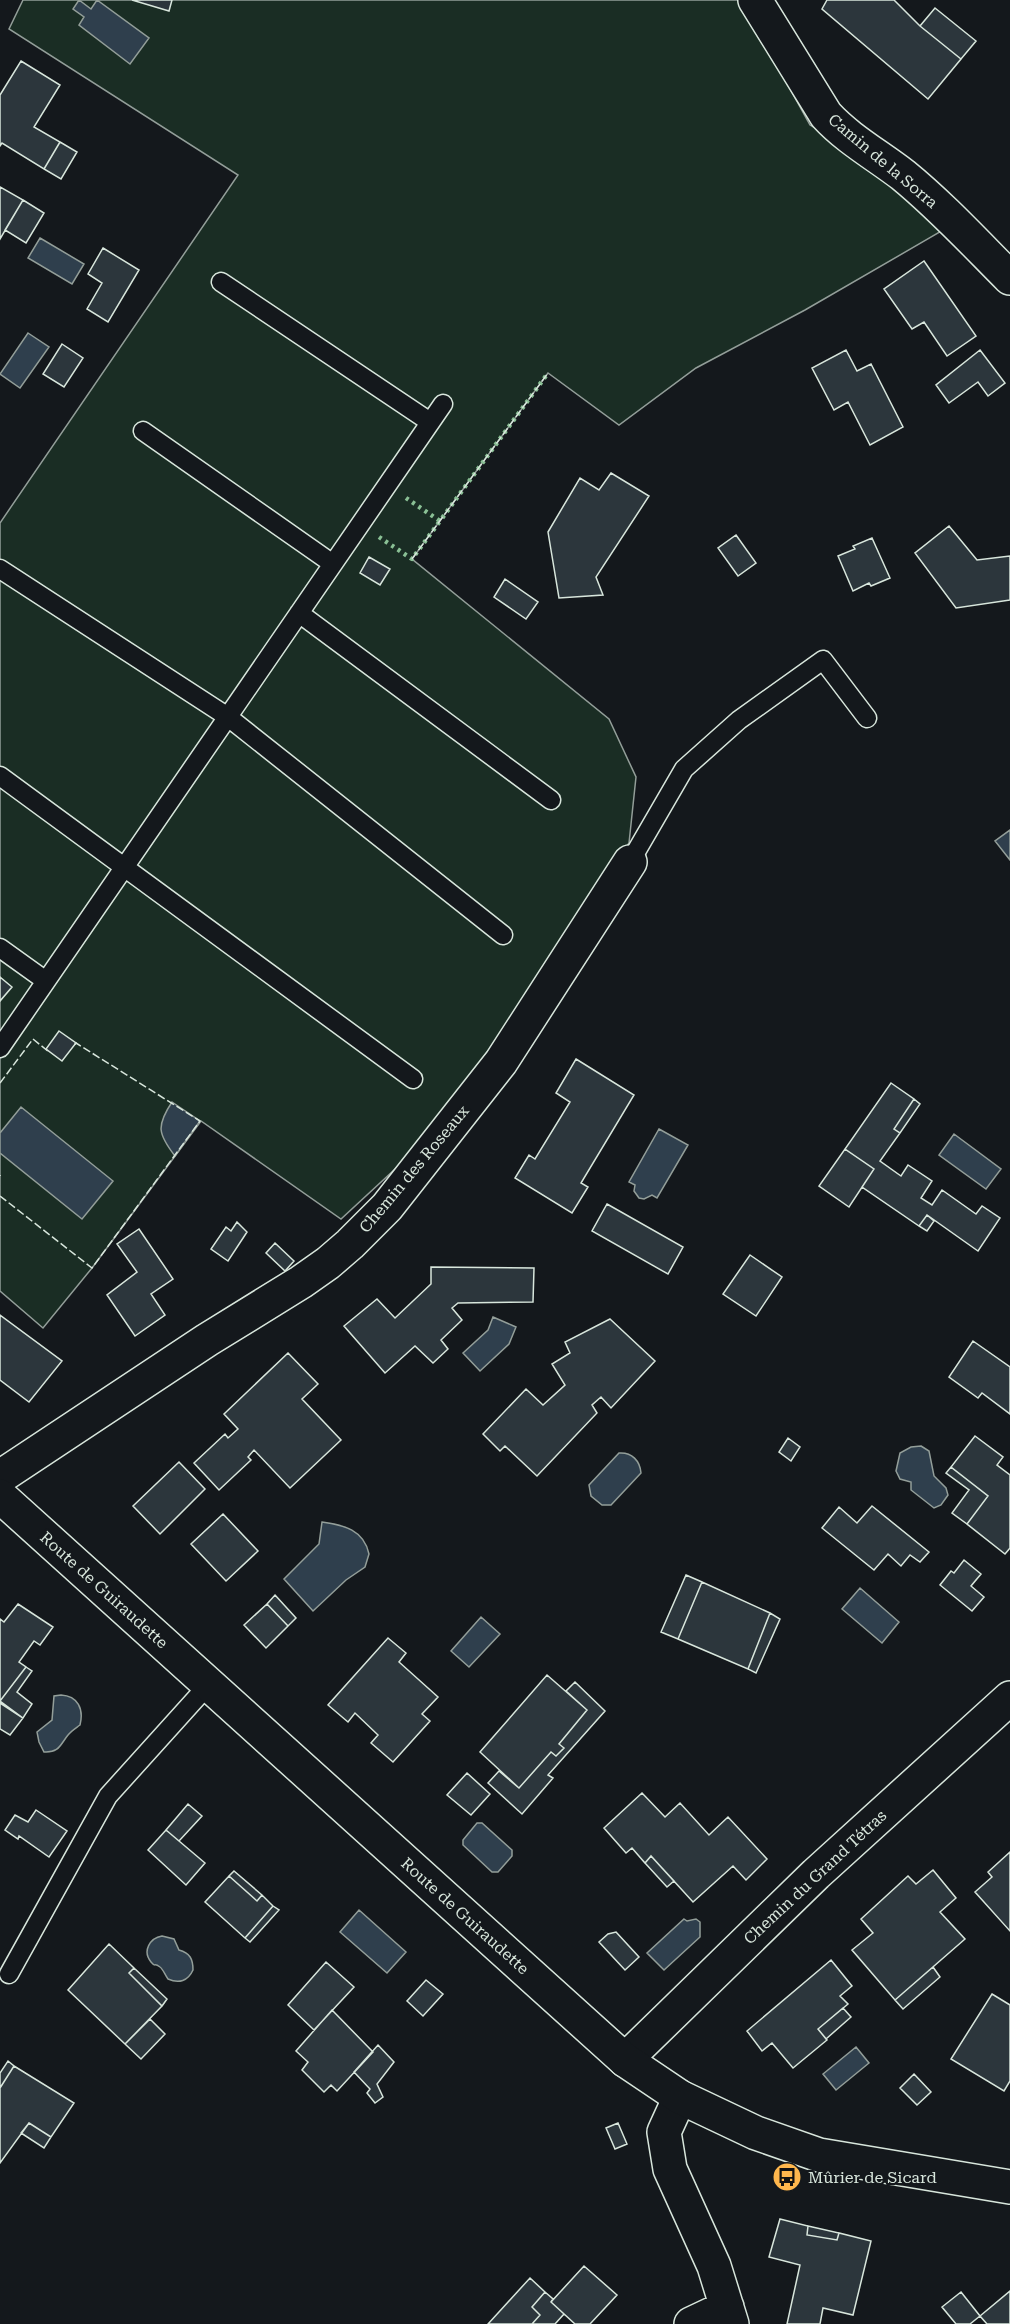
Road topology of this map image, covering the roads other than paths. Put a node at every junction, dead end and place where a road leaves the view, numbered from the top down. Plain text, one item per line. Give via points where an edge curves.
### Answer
1 (755, 0) edge
2 (1010, 278) edge
3 (221, 282) dead end
4 (443, 404) dead end
5 (430, 422) junction
6 (143, 431) dead end
7 (333, 564) junction
8 (0, 569) edge
9 (299, 613) junction
10 (228, 717) junction
11 (867, 718) dead end
12 (0, 776) edge
13 (551, 800) dead end
14 (630, 862) joint
15 (126, 866) junction
16 (502, 934) dead end
17 (0, 948) edge
18 (46, 981) junction
19 (0, 1048) edge
20 (413, 1079) dead end
21 (0, 1478) edge
22 (0, 1496) edge
23 (209, 1684) junction
24 (1010, 1698) edge
25 (9, 1974) dead end
26 (625, 2061) junction
27 (680, 2097) junction
28 (1010, 2187) edge
29 (729, 2316) edge
30 (691, 2324) edge

1 - 2 street, Camin de la Sorra via 826,115 903,175
3 - 5 lane
4 - 5 lane
5 - 7 lane
6 - 7 lane
7 - 9 lane
8 - 10 lane
9 - 10 lane
9 - 13 lane
10 - 15 lane
10 - 16 lane
11 - 14 lane via 824,660 739,720 684,769
12 - 15 lane
14 - 21 street, Chemin des Roseaux via 501,1062 387,1207 351,1244 301,1282
15 - 18 lane
15 - 20 lane
17 - 18 lane
18 - 19 lane
22 - 23 street, Route de Guiraudette
23 - 25 lane via 108,1796
23 - 26 street, Route de Guiraudette
24 - 26 street, Chemin du Grand Tétras via 816,1874
26 - 27 street, Route de Guiraudette
27 - 28 street, Route de Guiraudette via 756,2133 819,2155
27 - 29 street via 664,2132 670,2169 714,2266
29 - 30 street

